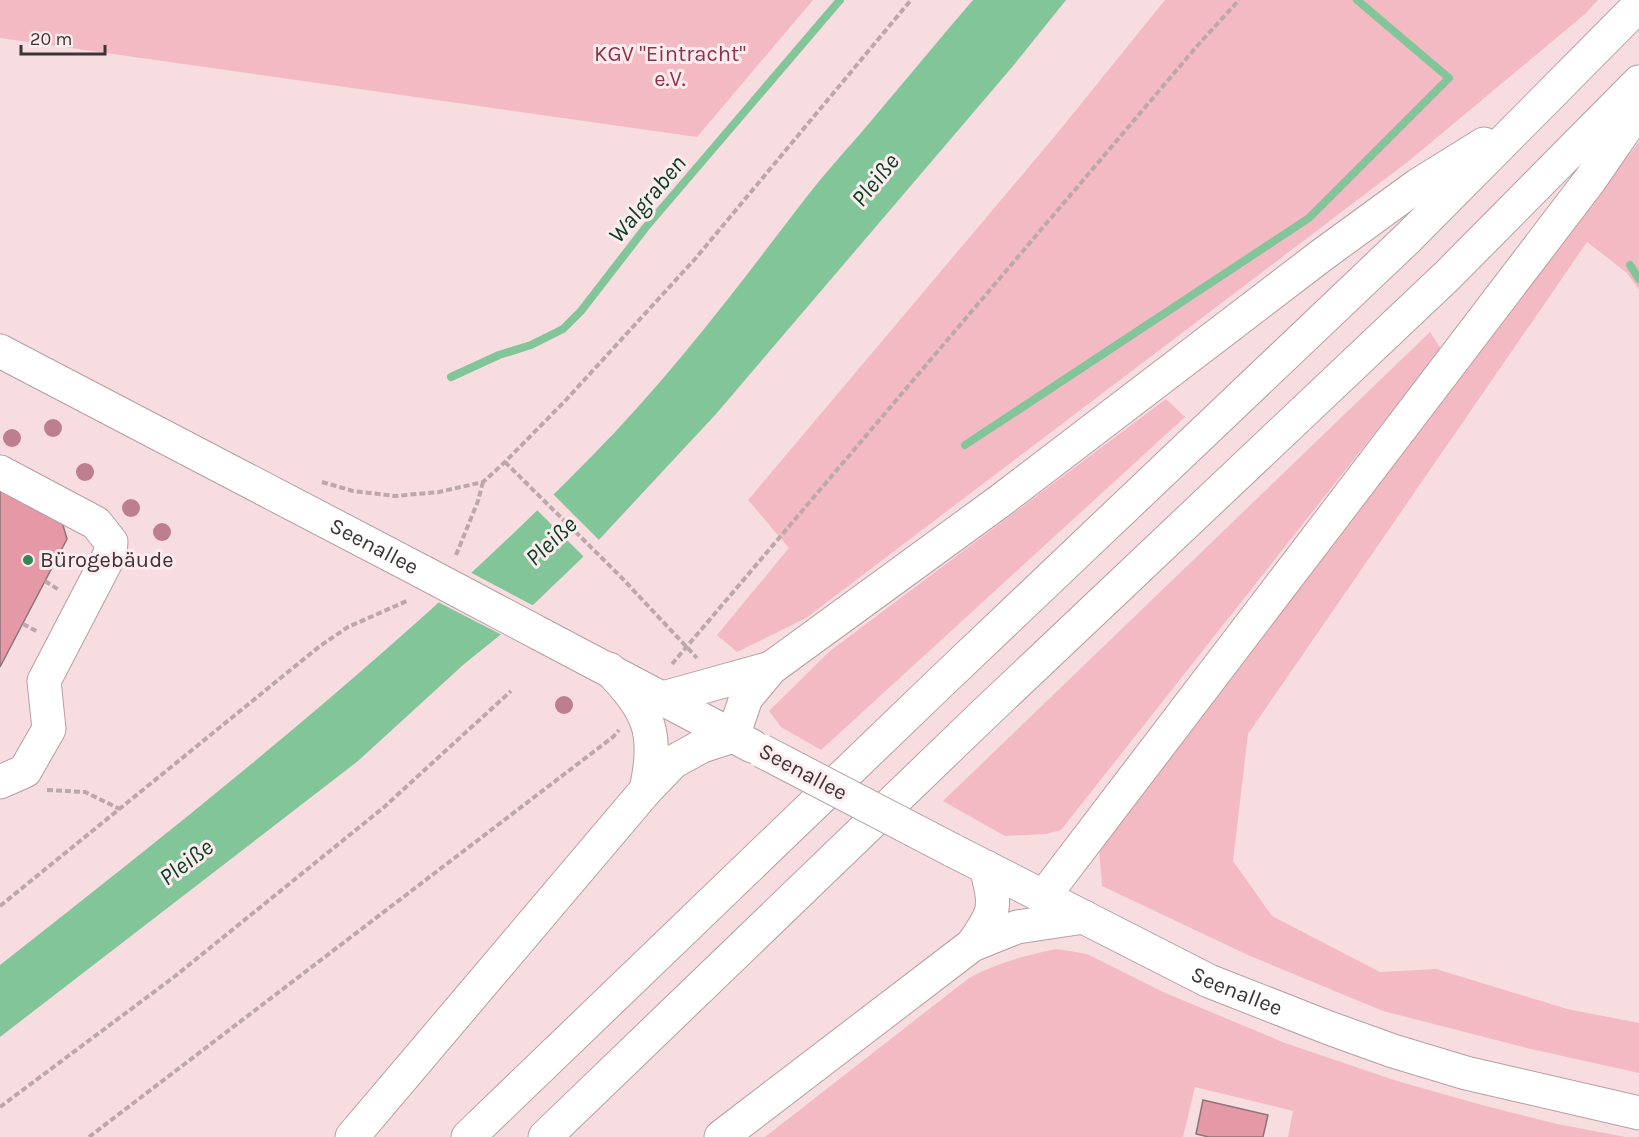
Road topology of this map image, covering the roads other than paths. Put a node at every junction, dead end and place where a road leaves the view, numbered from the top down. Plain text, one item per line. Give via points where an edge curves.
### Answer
1 (1639, 4) edge
2 (1639, 82) edge
3 (1639, 110) edge
4 (1532, 114) junction
5 (0, 351) edge
6 (0, 472) edge
7 (771, 668) junction
8 (650, 698) junction
9 (734, 736) junction
10 (0, 782) edge
11 (646, 790) junction
12 (986, 867) junction
13 (1044, 896) junction
14 (1084, 917) junction
15 (972, 945) junction
16 (1639, 1113) edge
17 (352, 1137) edge
18 (468, 1137) edge
19 (545, 1137) edge
20 (721, 1137) edge

1 - 4 main road
2 - 19 main road via 1448,275
3 - 13 main road via 1590,180
4 - 7 main road via 1418,185 1000,501
4 - 18 main road via 1409,237
5 - 8 main road, Seenallee, bridge via 418,585 542,635 609,669 631,692
6 - 10 main road via 96,524 111,542 110,554 44,681 49,729 25,771
7 - 8 main road
7 - 9 main road via 746,698
8 - 9 main road, Seenallee
8 - 11 main road via 647,719 653,741
9 - 11 main road via 702,746 673,762
9 - 12 main road, Seenallee, bridge
11 - 17 main road
12 - 13 main road, Seenallee
12 - 15 main road via 992,911
13 - 14 main road, Seenallee
14 - 15 main road via 1017,927
14 - 16 main road, Seenallee via 1209,981 1393,1051
15 - 20 main road

